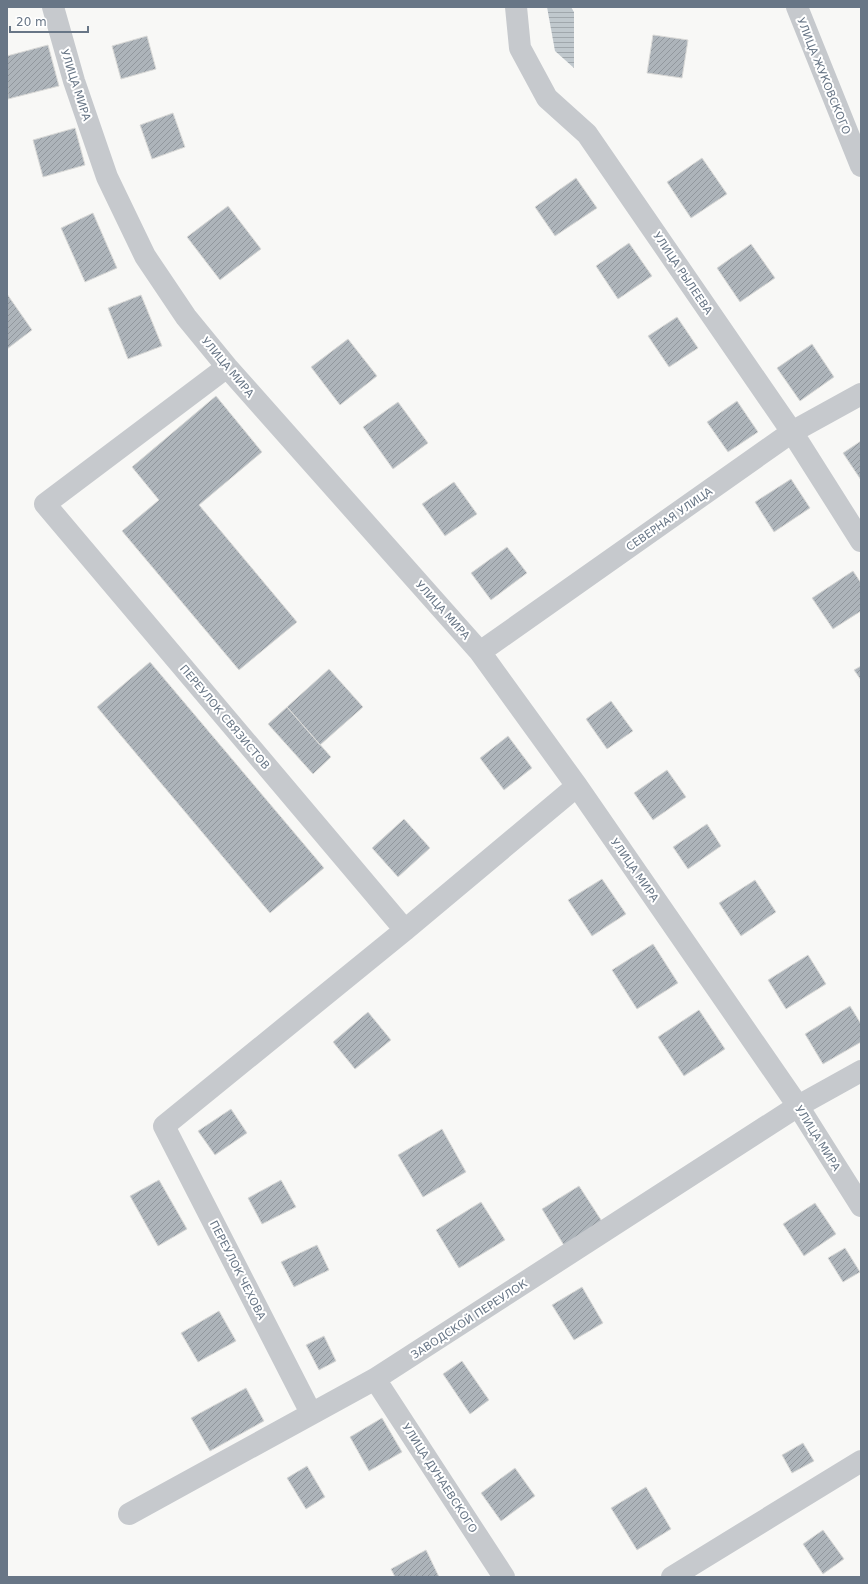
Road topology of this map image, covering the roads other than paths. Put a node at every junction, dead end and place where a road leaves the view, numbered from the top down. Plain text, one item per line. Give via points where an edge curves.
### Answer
1 (53, 7) edge
2 (516, 7) edge
3 (797, 7) edge
4 (861, 166) edge
5 (227, 367) junction
6 (861, 394) edge
7 (792, 432) junction
8 (861, 541) edge
9 (480, 652) junction
10 (577, 786) junction
11 (405, 930) junction
12 (861, 1071) edge
13 (798, 1106) junction
14 (861, 1206) edge
15 (375, 1379) junction
16 (311, 1413) junction
17 (861, 1461) edge
18 (129, 1514) dead end
19 (504, 1577) edge
20 (672, 1577) edge

1 - 5 street, УЛИЦА МИРА via 74,81 107,177 145,256 186,317
2 - 7 street, УЛИЦА РЫЛЕЕВА via 520,48 547,98 587,134
3 - 4 street, УЛИЦА ЖУКОВСКОГО
5 - 9 street, УЛИЦА МИРА
5 - 11 street, ПЕРЕУЛОК СВЯЗИСТОВ via 45,504
6 - 7 street, СЕВЕРНАЯ УЛИЦА
7 - 8 street, УЛИЦА РЫЛЕЕВА
7 - 9 street, СЕВЕРНАЯ УЛИЦА
9 - 10 street, УЛИЦА МИРА
10 - 11 street
10 - 13 street, УЛИЦА МИРА
11 - 16 street, ПЕРЕУЛОК ЧЕХОВА via 164,1126
12 - 13 street, ЗАВОДСКОЙ ПЕРЕУЛОК
13 - 14 street, УЛИЦА МИРА
13 - 15 street, ЗАВОДСКОЙ ПЕРЕУЛОК
15 - 16 street, ЗАВОДСКОЙ ПЕРЕУЛОК
15 - 19 street, УЛИЦА ДУНАЕВСКОГО
16 - 18 street, ЗАВОДСКОЙ ПЕРЕУЛОК
17 - 20 street

